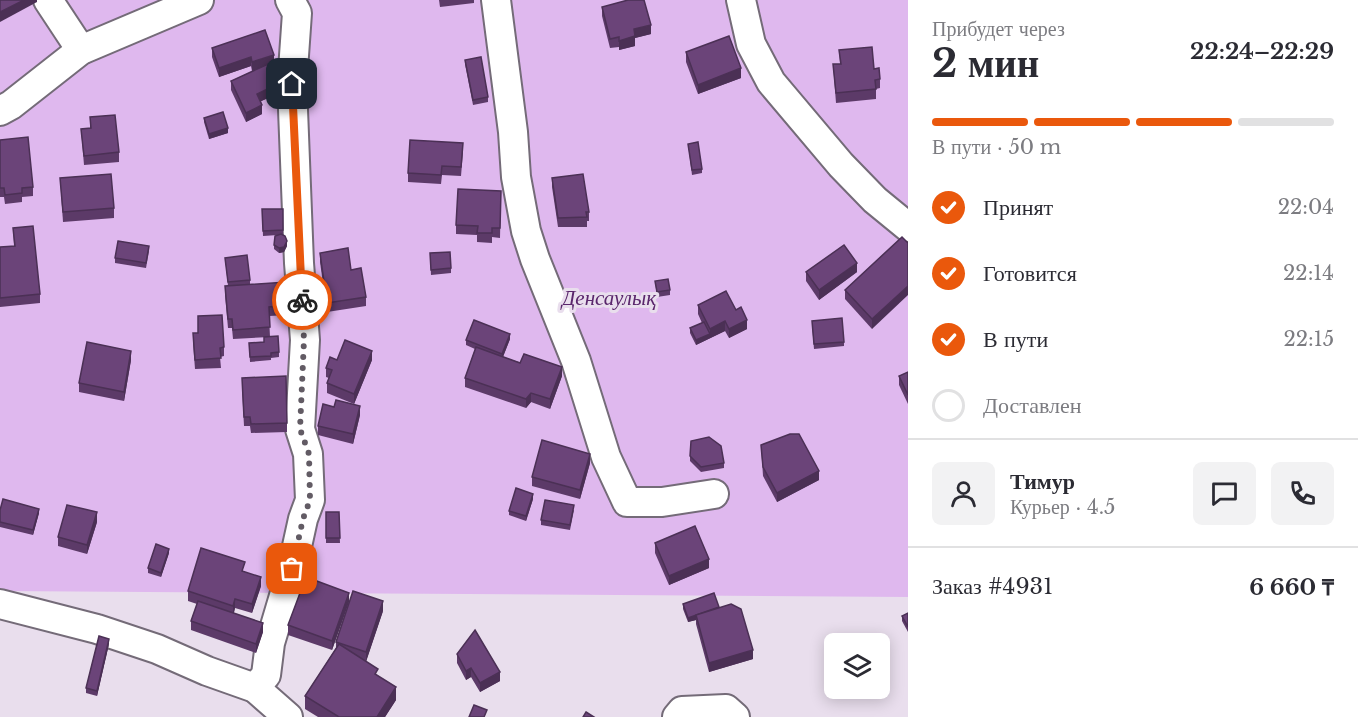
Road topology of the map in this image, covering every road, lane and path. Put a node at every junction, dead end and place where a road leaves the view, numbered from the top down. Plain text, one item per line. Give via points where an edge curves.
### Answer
1 (48, 0) edge
2 (199, 0) edge
3 (290, 0) edge
4 (496, 0) edge
5 (741, 0) edge
6 (81, 50) junction
7 (0, 111) edge
8 (908, 227) edge
9 (714, 494) dead end
10 (0, 604) edge
11 (255, 688) junction
12 (288, 717) edge
13 (677, 717) edge
14 (735, 717) edge

1 - 6 street
2 - 6 street
3 - 11 street via 297,13 292,84 304,340 300,429 309,454 310,500 270,643 266,675
4 - 9 street via 526,231 576,361 606,457 627,502 662,502
5 - 8 street via 751,44 771,82 875,201
6 - 7 street
10 - 11 street via 97,628
11 - 12 street
13 - 14 street via 682,711 726,709

